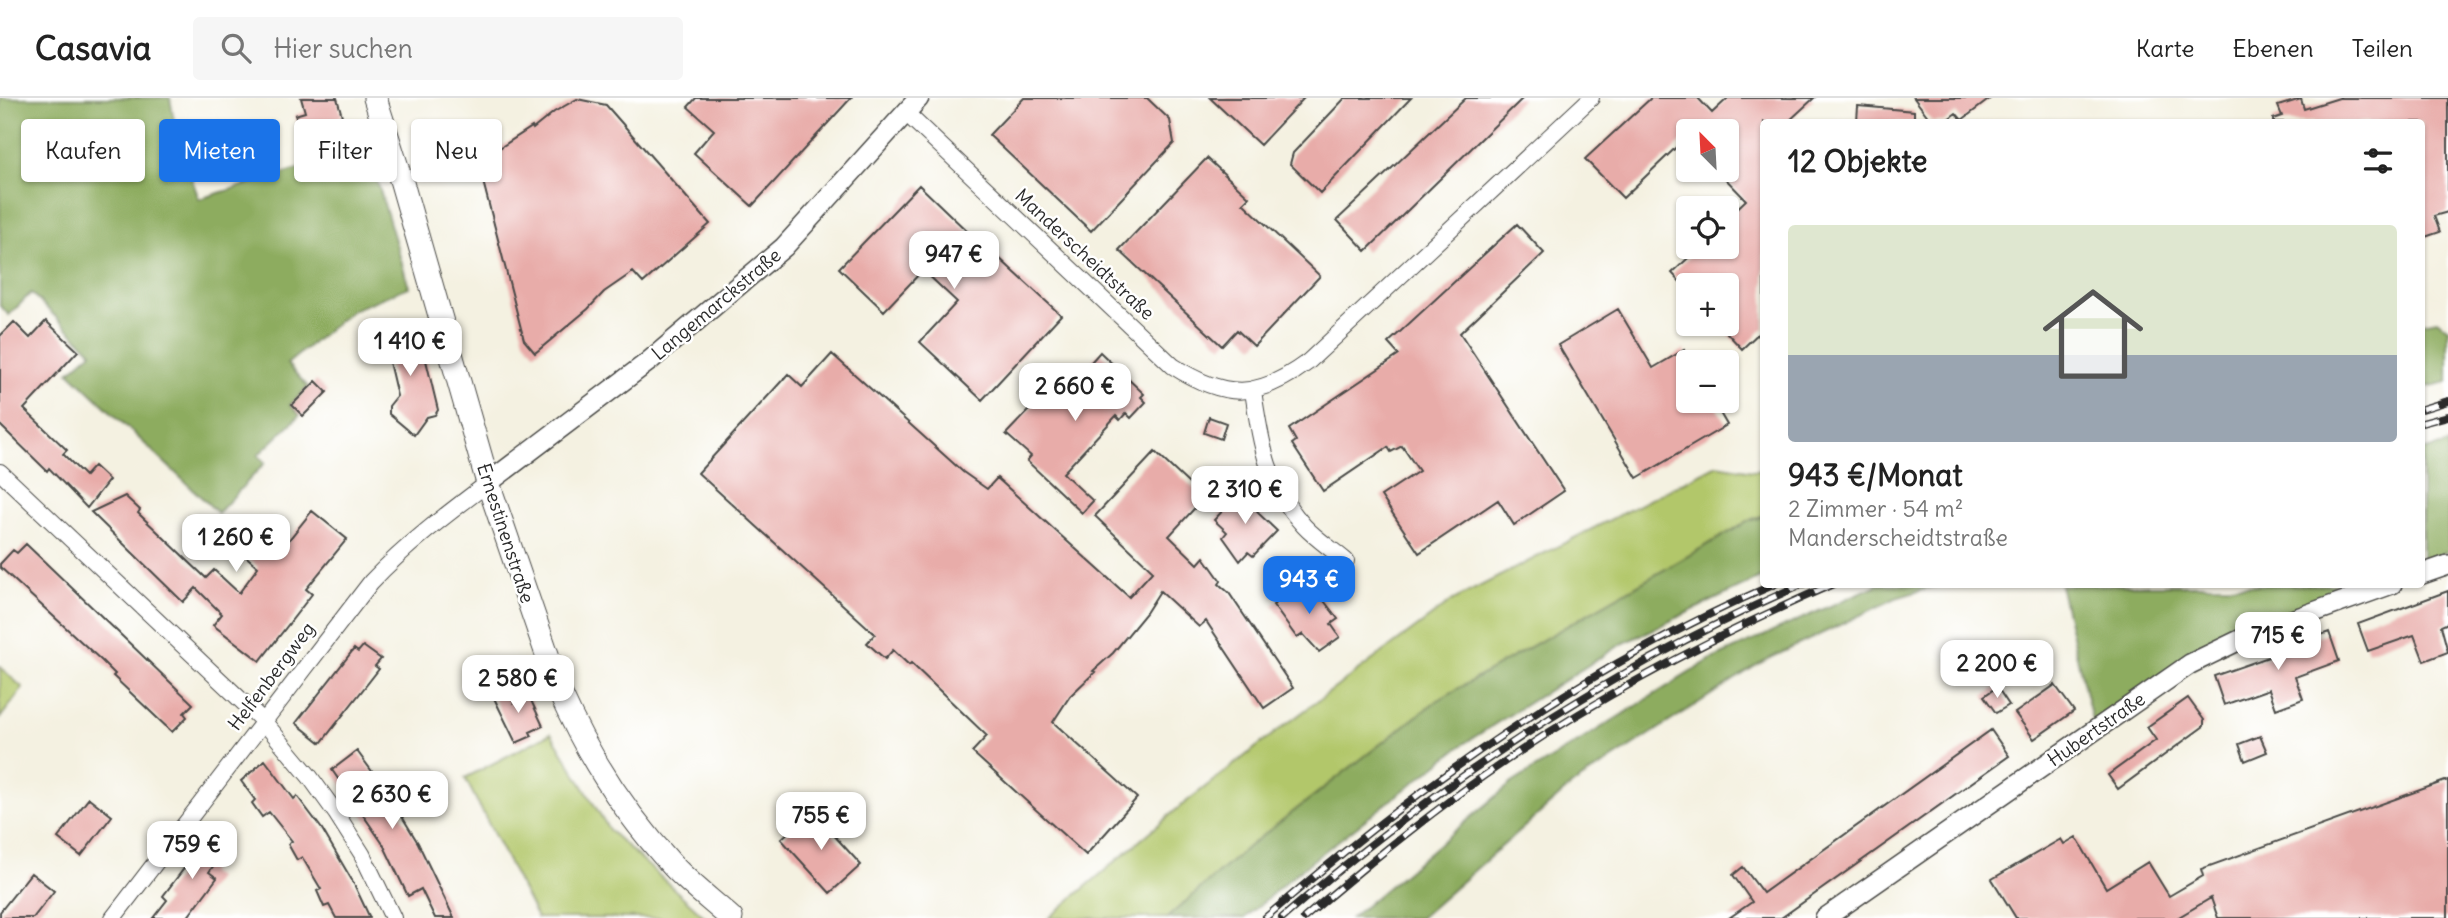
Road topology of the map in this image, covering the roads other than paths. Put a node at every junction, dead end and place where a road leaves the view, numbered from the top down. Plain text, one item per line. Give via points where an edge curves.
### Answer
1 (375, 98) edge
2 (919, 98) edge
3 (1591, 98) edge
4 (906, 113) junction
5 (1253, 391) junction
6 (0, 472) edge
7 (488, 483) junction
8 (1346, 561) dead end
9 (2448, 565) edge
10 (2425, 573) edge
11 (2381, 588) edge
12 (264, 722) junction
13 (113, 918) edge
14 (393, 918) edge
15 (731, 918) edge
16 (1825, 918) edge

1 - 7 main road, Ernestinenstraße
2 - 4 street, Langemarckstraße
3 - 5 street, Manderscheidtstraße via 1308,362 1272,386
4 - 5 street, Manderscheidtstraße via 1173,366 1210,386
4 - 7 street, Langemarckstraße via 777,253 648,362
5 - 8 street via 1268,471 1304,526
6 - 12 street
7 - 12 street, Helfenbergweg via 384,568
7 - 15 main road, Ernestinenstraße via 561,695 587,747 624,806 674,867
9 - 10 street
11 - 16 street, Hubertstraße via 2250,635 2190,664
12 - 13 street, Helfenbergweg
12 - 14 street via 336,813

